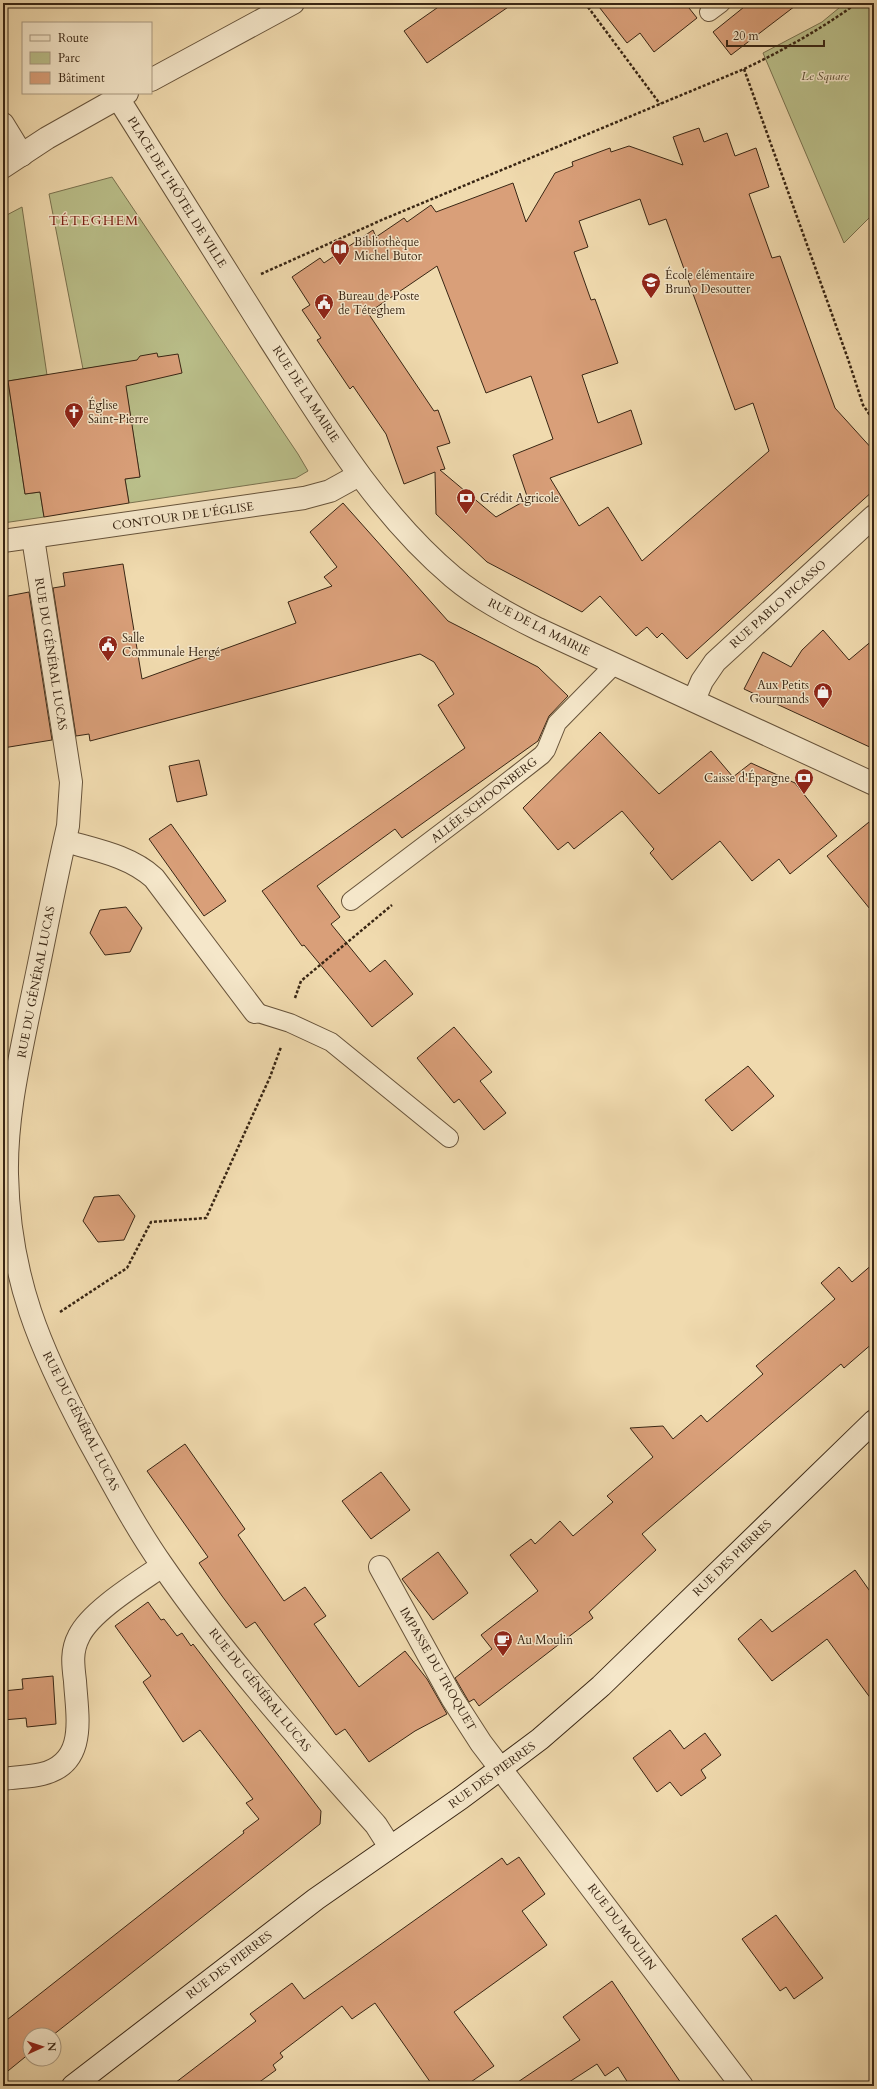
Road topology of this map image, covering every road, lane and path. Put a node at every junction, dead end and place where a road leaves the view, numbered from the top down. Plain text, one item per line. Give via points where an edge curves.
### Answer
1 (293, 3) edge
2 (584, 3) edge
3 (857, 3) edge
4 (744, 69) junction
5 (152, 79) edge
6 (123, 96) edge
7 (660, 104) junction
8 (3, 124) edge
9 (22, 155) junction
10 (3, 167) edge
11 (235, 286) junction
12 (874, 421) edge
13 (359, 475) junction
14 (874, 516) edge
15 (33, 538) junction
16 (3, 541) edge
17 (615, 664) junction
18 (694, 700) junction
19 (874, 784) edge
20 (65, 841) junction
21 (351, 900) dead end
22 (397, 902) dead end
23 (255, 1012) joint
24 (290, 1023) junction
25 (449, 1138) dead end
26 (35, 1328) junction
27 (874, 1421) edge
28 (162, 1566) junction
29 (380, 1567) dead end
30 (501, 1769) junction
31 (3, 1779) edge
32 (390, 1846) junction
33 (73, 2086) edge
34 (742, 2086) edge

1 - 5 street
2 - 7 path
3 - 4 path via 795,43
4 - 7 path
4 - 12 path via 863,405
6 - 9 street, PLACE DE L'HÔTEL DE VILLE via 63,128
6 - 11 street, PLACE DE L'HÔTEL DE VILLE
7 - 11 path via 384,219
8 - 9 street
9 - 10 street, PLACE DE L'HÔTEL DE VILLE
11 - 13 street, RUE DE LA MAIRIE
13 - 15 street, CONTOUR DE L'ÉGLISE via 330,491 304,498
13 - 17 street, RUE DE LA MAIRIE via 426,552 466,587 512,616
14 - 18 street, RUE PABLO PICASSO via 718,659 707,672
15 - 16 street, CONTOUR DE L'ÉGLISE
15 - 20 street, RUE DU GÉNÉRAL LUCAS via 71,782
17 - 18 street, RUE DE LA MAIRIE
17 - 21 lane, ALLÉE SCHOONBERG via 557,723 542,755
18 - 19 street, RUE DE LA MAIRIE
20 - 23 street via 122,858 146,871 158,883
20 - 26 street, RUE DU GÉNÉRAL LUCAS via 14,1092 7,1155 9,1212 16,1266
22 - 24 path via 301,981
23 - 24 lane
24 - 25 lane via 321,1036 343,1051
24 - 26 path via 270,1077 206,1218 151,1222 127,1268
26 - 28 street, RUE DU GÉNÉRAL LUCAS via 66,1397 127,1511
27 - 30 street, RUE DES PIERRES via 601,1686
28 - 31 street via 90,1620 79,1636 73,1661 78,1726 76,1745 72,1753 60,1766 44,1774
28 - 32 street, RUE DU GÉNÉRAL LUCAS via 252,1684 376,1825
29 - 30 street, IMPASSE DU TROQUET via 461,1714
30 - 32 street, RUE DES PIERRES
30 - 34 street, RUE DU MOULIN
32 - 33 street, RUE DES PIERRES via 316,1899

